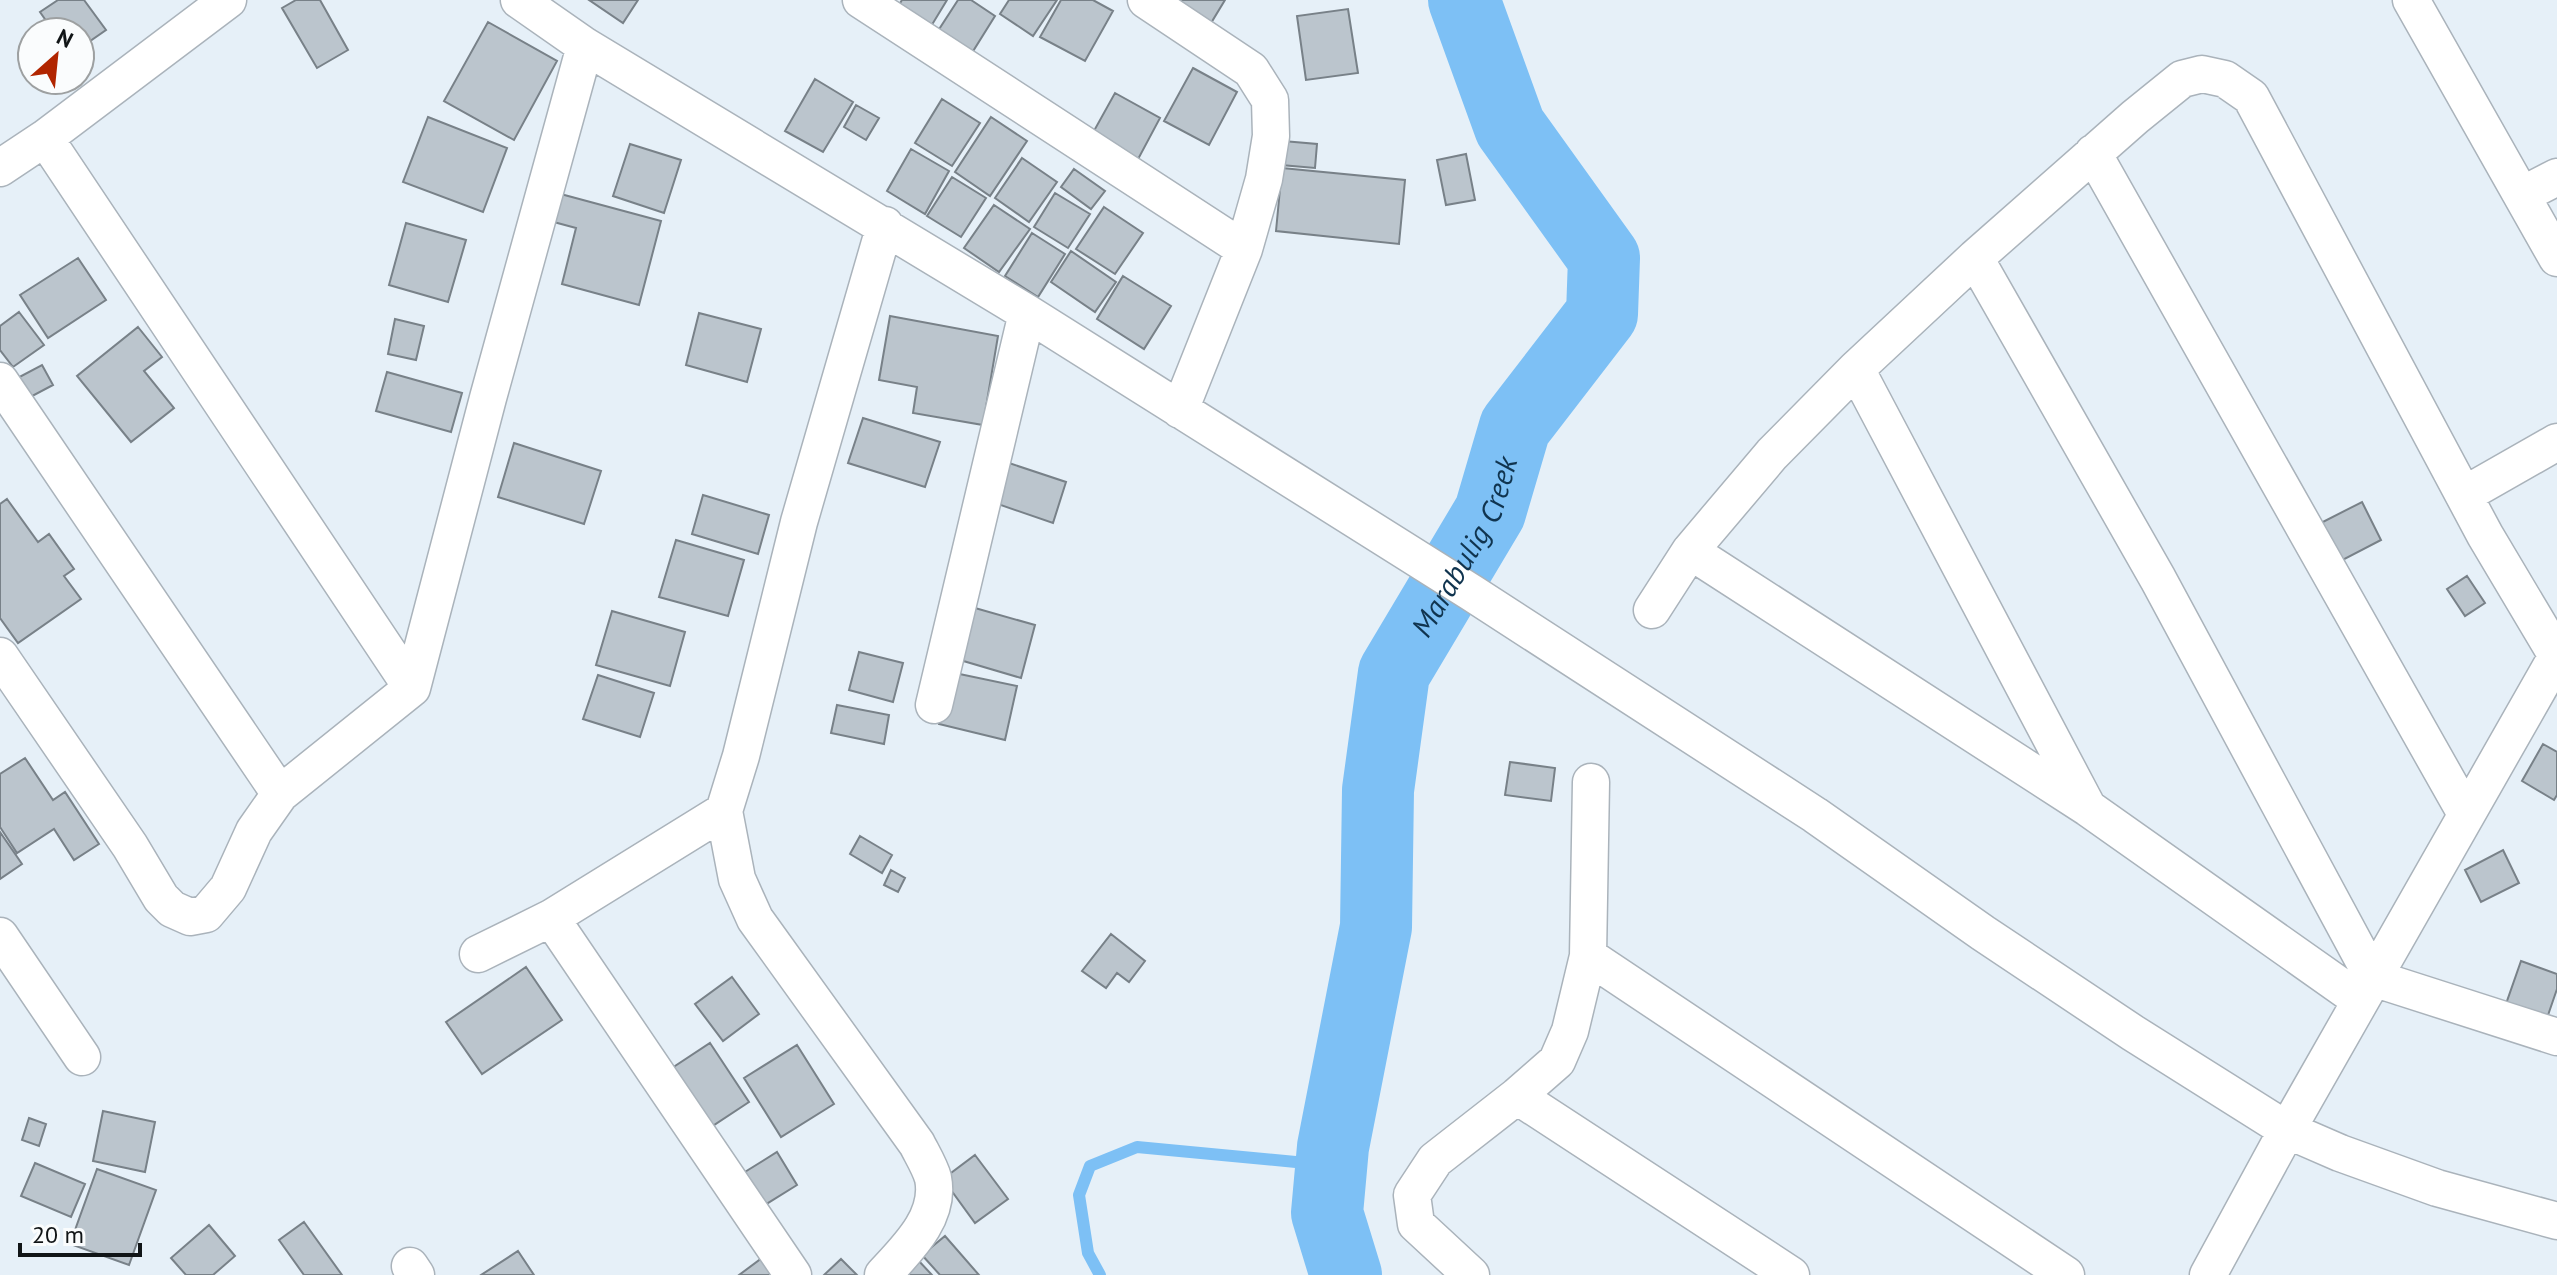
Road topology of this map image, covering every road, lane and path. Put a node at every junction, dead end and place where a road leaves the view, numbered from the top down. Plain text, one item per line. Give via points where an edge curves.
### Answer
1 (228, 0) edge
2 (519, 0) edge
3 (861, 0) edge
4 (1146, 0) edge
5 (2411, 0) edge
6 (585, 46) junction
7 (45, 138) junction
8 (2093, 153) junction
9 (0, 168) edge
10 (2557, 177) edge
11 (2522, 195) junction
12 (885, 225) junction
13 (1244, 249) junction
14 (1975, 258) junction
15 (2557, 258) edge
16 (1027, 313) junction
17 (1856, 369) junction
18 (0, 381) edge
19 (1180, 410) junction
20 (2557, 442) edge
21 (2464, 495) junction
22 (1690, 551) junction
23 (1652, 610) dead end
24 (0, 656) edge
25 (412, 688) junction
26 (934, 705) dead end
27 (1591, 782) dead end
28 (280, 794) junction
29 (2088, 808) junction
30 (724, 811) junction
31 (2466, 814) junction
32 (551, 918) junction
33 (0, 936) edge
34 (478, 954) dead end
35 (1588, 956) junction
36 (2367, 989) junction
37 (2557, 1037) edge
38 (82, 1057) dead end
39 (1517, 1096) junction
40 (2287, 1130) junction
41 (2557, 1221) edge
42 (793, 1275) edge
43 (883, 1275) edge
44 (1471, 1275) edge
45 (1791, 1275) edge
46 (2066, 1275) edge
47 (2208, 1275) edge

1 - 7 street
2 - 6 street
3 - 13 street
4 - 13 street via 1251,70 1270,100 1264,179
5 - 11 street
6 - 12 street
6 - 25 street
7 - 9 street
7 - 25 street
8 - 14 street
8 - 21 street via 2182,79 2202,74 2225,79 2251,97
8 - 31 street
10 - 11 street
11 - 15 street
12 - 16 street
12 - 30 street via 799,522
13 - 19 street
14 - 17 street
14 - 36 street via 2158,579
16 - 19 street
16 - 26 street
17 - 22 street via 1772,454
17 - 29 street
18 - 28 street
19 - 40 street via 1815,815 1983,933
20 - 21 street
21 - 31 street via 2557,656
22 - 23 street
22 - 29 street
24 - 28 street via 172,909 190,917 206,914 228,888 254,831
25 - 28 street
27 - 35 street
29 - 36 street
30 - 32 street
30 - 43 street via 737,879 755,919 917,1144 933,1179 932,1210 917,1237
31 - 36 street
32 - 34 street
32 - 42 street
33 - 38 street
35 - 39 street via 1557,1061
35 - 46 street
36 - 37 street
36 - 40 street
39 - 44 street via 1435,1160 1412,1195 1416,1224
39 - 45 street
40 - 41 street via 2437,1188
40 - 47 street

